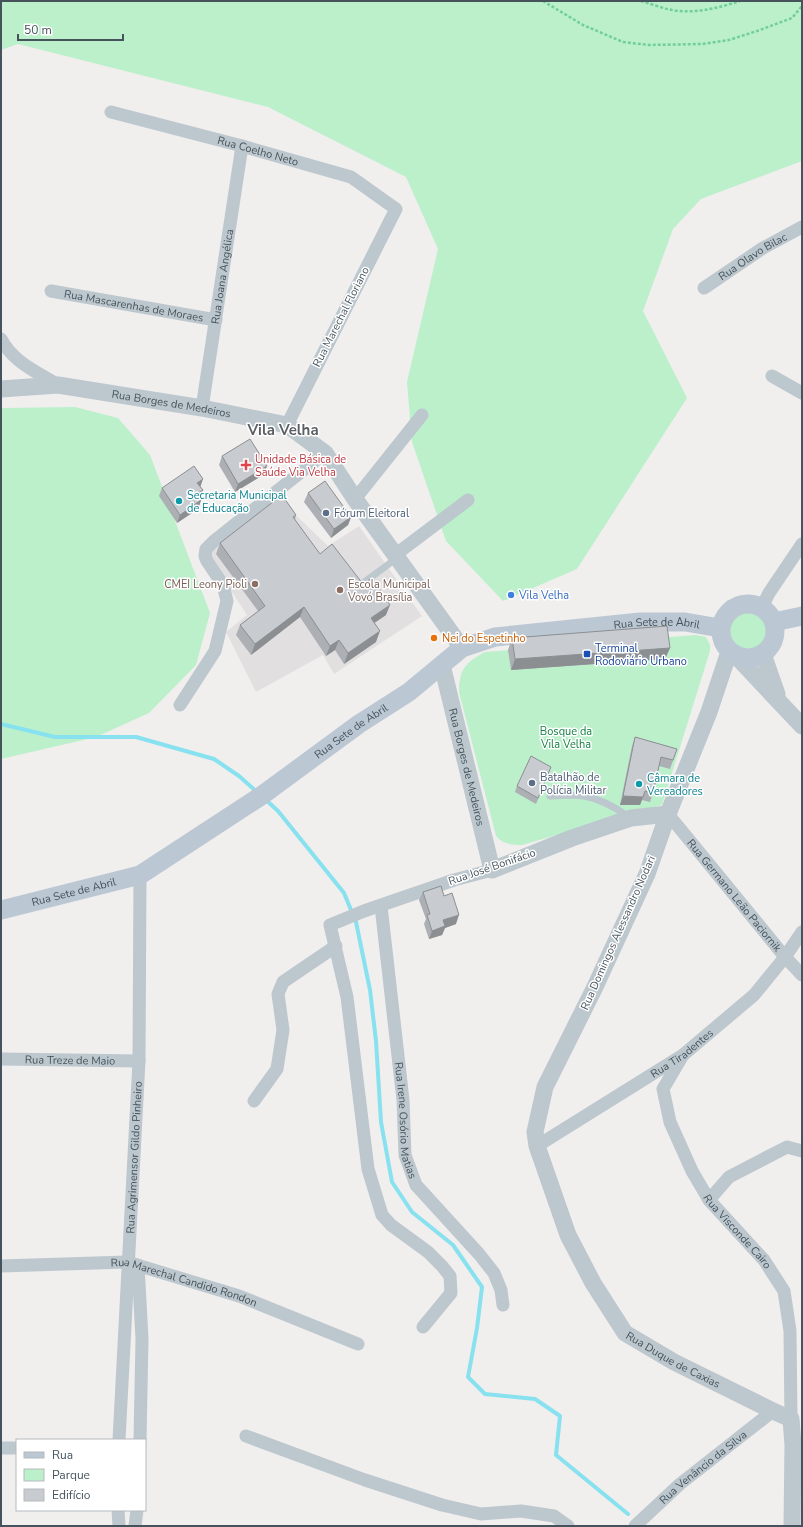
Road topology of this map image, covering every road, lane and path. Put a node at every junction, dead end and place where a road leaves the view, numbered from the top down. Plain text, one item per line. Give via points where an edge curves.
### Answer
1 (543, 1) edge
2 (641, 1) edge
3 (740, 1) edge
4 (802, 6) edge
5 (110, 112) dead end
6 (242, 146) junction
7 (396, 209) joint
8 (802, 226) edge
9 (704, 288) dead end
10 (51, 291) dead end
11 (216, 320) junction
12 (1, 339) edge
13 (772, 376) dead end
14 (58, 385) junction
15 (1, 389) edge
16 (802, 393) edge
17 (202, 408) junction
18 (422, 416) dead end
19 (287, 425) junction
20 (324, 452) junction
21 (355, 499) junction
22 (468, 500) dead end
23 (802, 544) edge
24 (396, 556) junction
25 (359, 586) edge
26 (768, 614) junction
27 (802, 616) edge
28 (720, 628) junction
29 (462, 648) junction
30 (733, 654) junction
31 (763, 654) junction
32 (442, 665) junction
33 (779, 700) junction
34 (180, 705) dead end
35 (802, 726) edge
36 (550, 796) dead end
37 (668, 814) junction
38 (631, 818) junction
39 (492, 870) junction
40 (140, 875) junction
41 (381, 906) junction
42 (1, 910) edge
43 (802, 932) edge
44 (336, 946) junction
45 (785, 957) junction
46 (802, 975) edge
47 (683, 1055) junction
48 (1, 1059) edge
49 (139, 1061) junction
50 (254, 1101) dead end
51 (537, 1146) junction
52 (802, 1151) edge
53 (709, 1200) junction
54 (133, 1263) junction
55 (1, 1266) edge
56 (503, 1305) dead end
57 (423, 1327) dead end
58 (358, 1344) dead end
59 (773, 1411) junction
60 (791, 1419) junction
61 (246, 1436) dead end
62 (118, 1439) edge
63 (140, 1439) edge
64 (1, 1448) edge
65 (16, 1448) edge
66 (118, 1511) edge
67 (137, 1511) edge
68 (119, 1526) edge
69 (136, 1526) edge
70 (568, 1526) edge
71 (635, 1526) edge
72 (792, 1526) edge

1 - 4 path via 583,25 623,42 649,45 702,44 728,40 792,18
2 - 3 path via 673,10 694,11 716,9
5 - 6 street, Rua Coelho Neto
6 - 7 street, Rua Coelho Neto via 352,176
6 - 11 street, Rua Joana Angélica
7 - 19 street, Rua Marechal Floriano
8 - 9 street, Rua Olavo Bilac via 763,248
10 - 11 street, Rua Mascarenhas de Moraes
11 - 17 street, Rua Joana Angélica
12 - 14 street via 6,349 18,361
13 - 16 street
14 - 15 street, Rua Borges de Medeiros
14 - 17 street, Rua Borges de Medeiros
17 - 19 street, Rua Borges de Medeiros
18 - 21 street
19 - 20 street, Rua Borges de Medeiros
20 - 21 street, Rua Borges de Medeiros
20 - 34 street via 206,549 206,561 223,585 227,601 215,651
21 - 24 street, Rua Borges de Medeiros
22 - 24 street
23 - 26 street via 769,593
24 - 25 lane
24 - 29 street, Rua Borges de Medeiros
26 - 27 main road
26 - 28 main road via 753,604 735,606 722,619
26 - 31 main road via 775,631 774,640
28 - 29 main road, Rua Sete de Abril via 685,622 640,622 495,637
28 - 30 main road via 720,637
29 - 32 main road, Rua Sete de Abril
30 - 31 main road via 745,659
30 - 33 street
30 - 37 street, Rua Domingos Alessandro Nodari
31 - 33 street
32 - 39 street, Rua Borges de Medeiros
32 - 40 main road, Rua Sete de Abril via 409,692 359,724 262,796
33 - 35 street
36 - 38 lane via 583,795 613,806
37 - 38 street, Rua José Bonifácio
37 - 45 street, Rua Germano Leão Paciornik
37 - 51 street, Rua Domingos Alessandro Nodari via 647,874 545,1087 535,1132
38 - 39 street, Rua José Bonifácio
39 - 41 street, Rua José Bonifácio via 454,880
40 - 42 main road, Rua Sete de Abril
40 - 49 street, Rua Agrimensor Gildo Pinheiro
41 - 44 street, Rua José Bonifácio via 330,925
41 - 56 street, Rua Irene Osório Matias via 402,1100 405,1155 416,1185 494,1273 501,1290
43 - 45 street, Rua Tiradentes
44 - 50 street via 283,982 278,994 284,1030 277,1069
44 - 57 street via 346,997 368,1169 382,1215 391,1225 428,1252 450,1276 451,1293
45 - 46 street, Rua Germano Leão Paciornik
45 - 47 street, Rua Tiradentes via 754,995
47 - 51 street, Rua Tiradentes
47 - 53 street, Rua Visconde Cairo via 663,1089 670,1122 692,1171
48 - 49 street, Rua Treze de Maio
49 - 54 street, Rua Agrimensor Gildo Pinheiro
51 - 59 street, Rua Duque de Caxias via 568,1235 593,1283 625,1333 674,1362
52 - 53 street via 787,1147 729,1177
53 - 60 street, Rua Visconde Cairo via 764,1260 784,1291 790,1331
54 - 55 street, Rua Marechal Candido Rondon
54 - 58 street, Rua Marechal Candido Rondon via 239,1296
54 - 62 street, Rua Agrimensor Gildo Pinheiro
54 - 63 street via 142,1339
59 - 60 street, Rua Duque de Caxias
59 - 71 street, Rua Venâncio da Silva via 680,1484
60 - 72 street via 794,1445
61 - 70 street via 442,1505 481,1514 521,1511 554,1516
64 - 65 street
66 - 68 street
67 - 69 street

